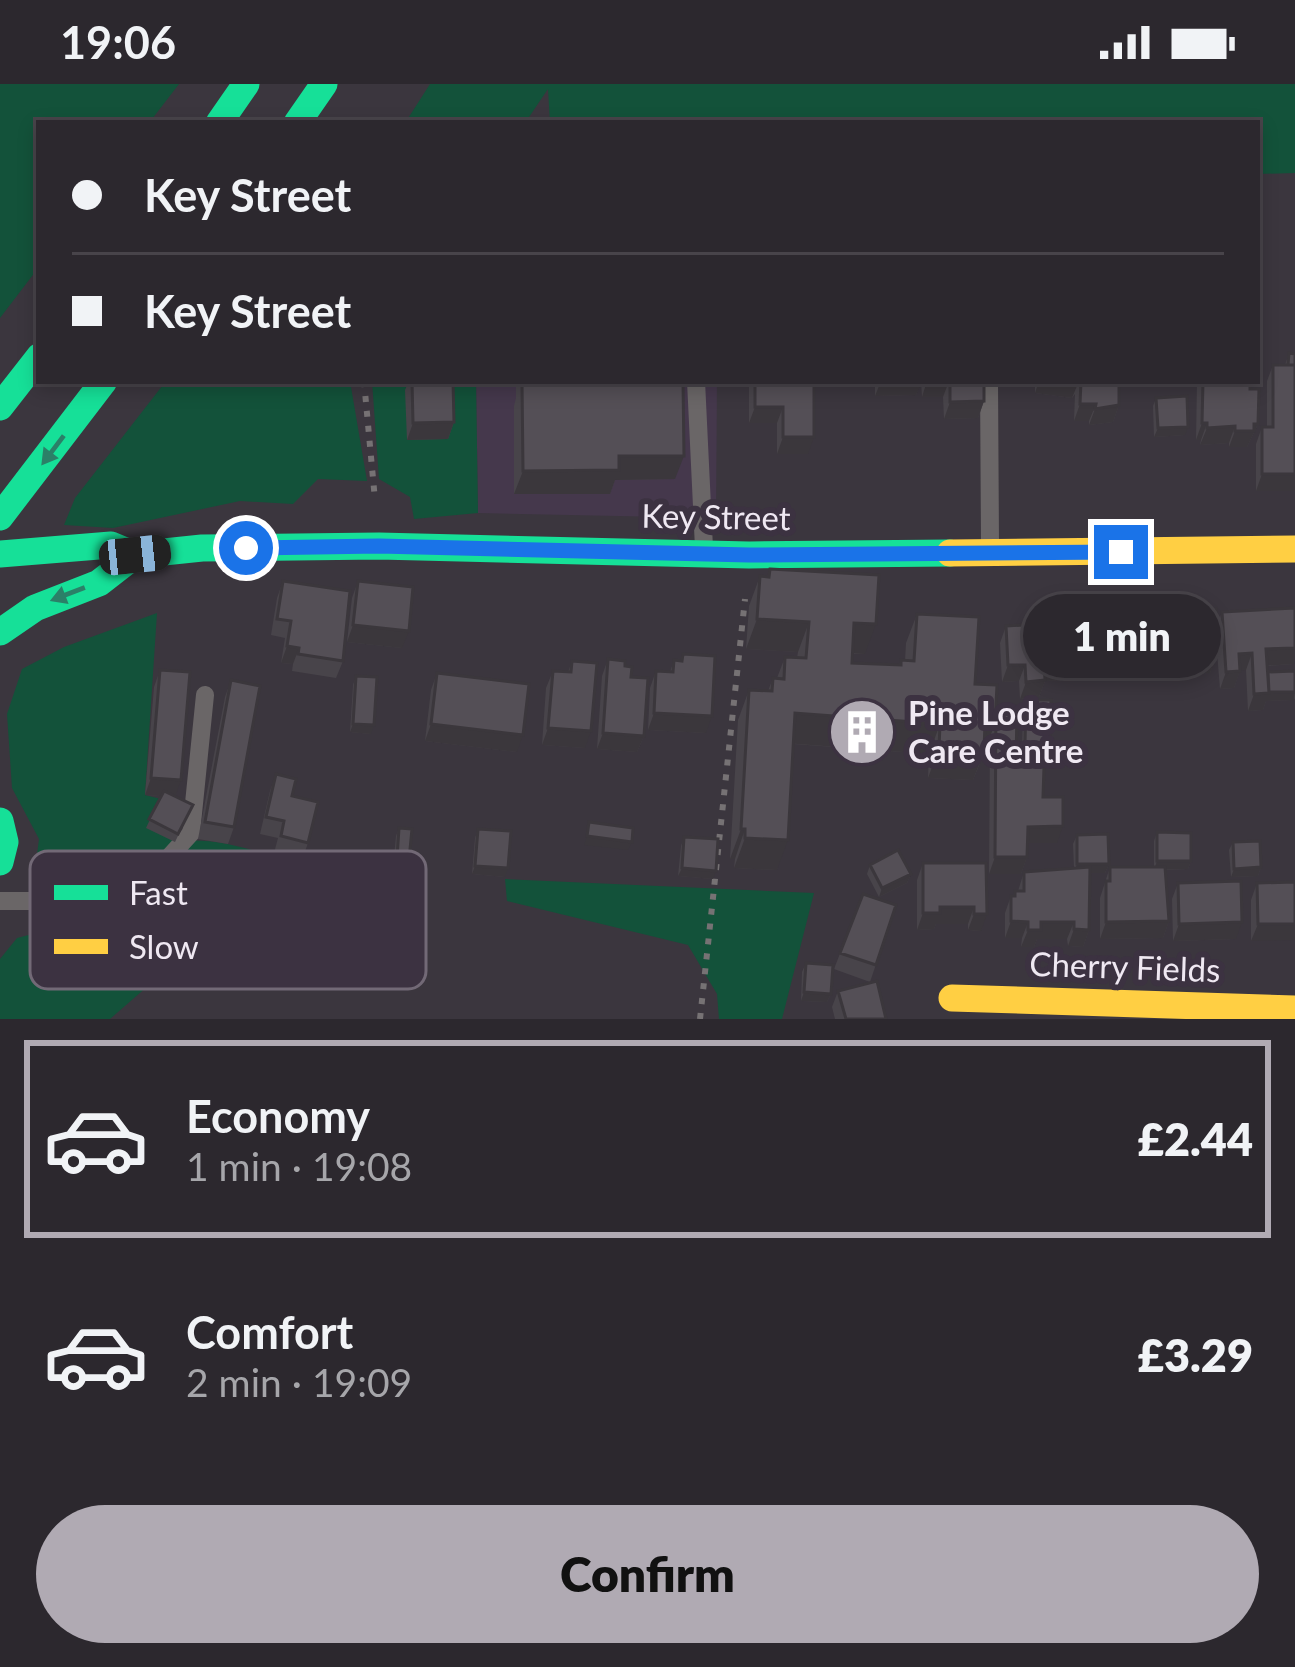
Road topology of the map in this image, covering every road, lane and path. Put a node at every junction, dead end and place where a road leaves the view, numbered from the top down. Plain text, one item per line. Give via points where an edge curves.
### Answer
1 (246, 84) edge
2 (324, 84) edge
3 (221, 120) edge
4 (299, 120) edge
5 (36, 361) edge
6 (102, 384) edge
7 (364, 384) edge
8 (696, 384) edge
9 (989, 384) edge
10 (0, 407) edge
11 (0, 517) edge
12 (379, 546) junction
13 (1295, 549) edge
14 (704, 553) junction
15 (7, 554) edge
16 (991, 554) junction
17 (135, 555) junction
18 (749, 555) junction
19 (0, 632) edge
20 (205, 695) dead end
21 (0, 821) edge
22 (173, 851) edge
23 (0, 862) edge
24 (0, 902) edge
25 (30, 902) edge
26 (952, 998) dead end
27 (1295, 1009) edge
28 (700, 1019) edge

1 - 3 main road
2 - 4 main road
5 - 10 main road
6 -> 11 main road
7 - 12 path
8 - 14 lane
9 - 16 lane
12 - 14 main road, Key Street
12 - 17 main road, Key Street
13 - 16 main road, Key Street
14 - 18 main road, Key Street
15 - 17 main road, Key Street via 111,545
16 - 18 main road, Key Street
17 -> 19 main road, Key Street via 99,583
18 - 28 path
20 - 22 lane via 190,832
21 - 23 main road
24 - 25 lane
26 - 27 main road, Cherry Fields

